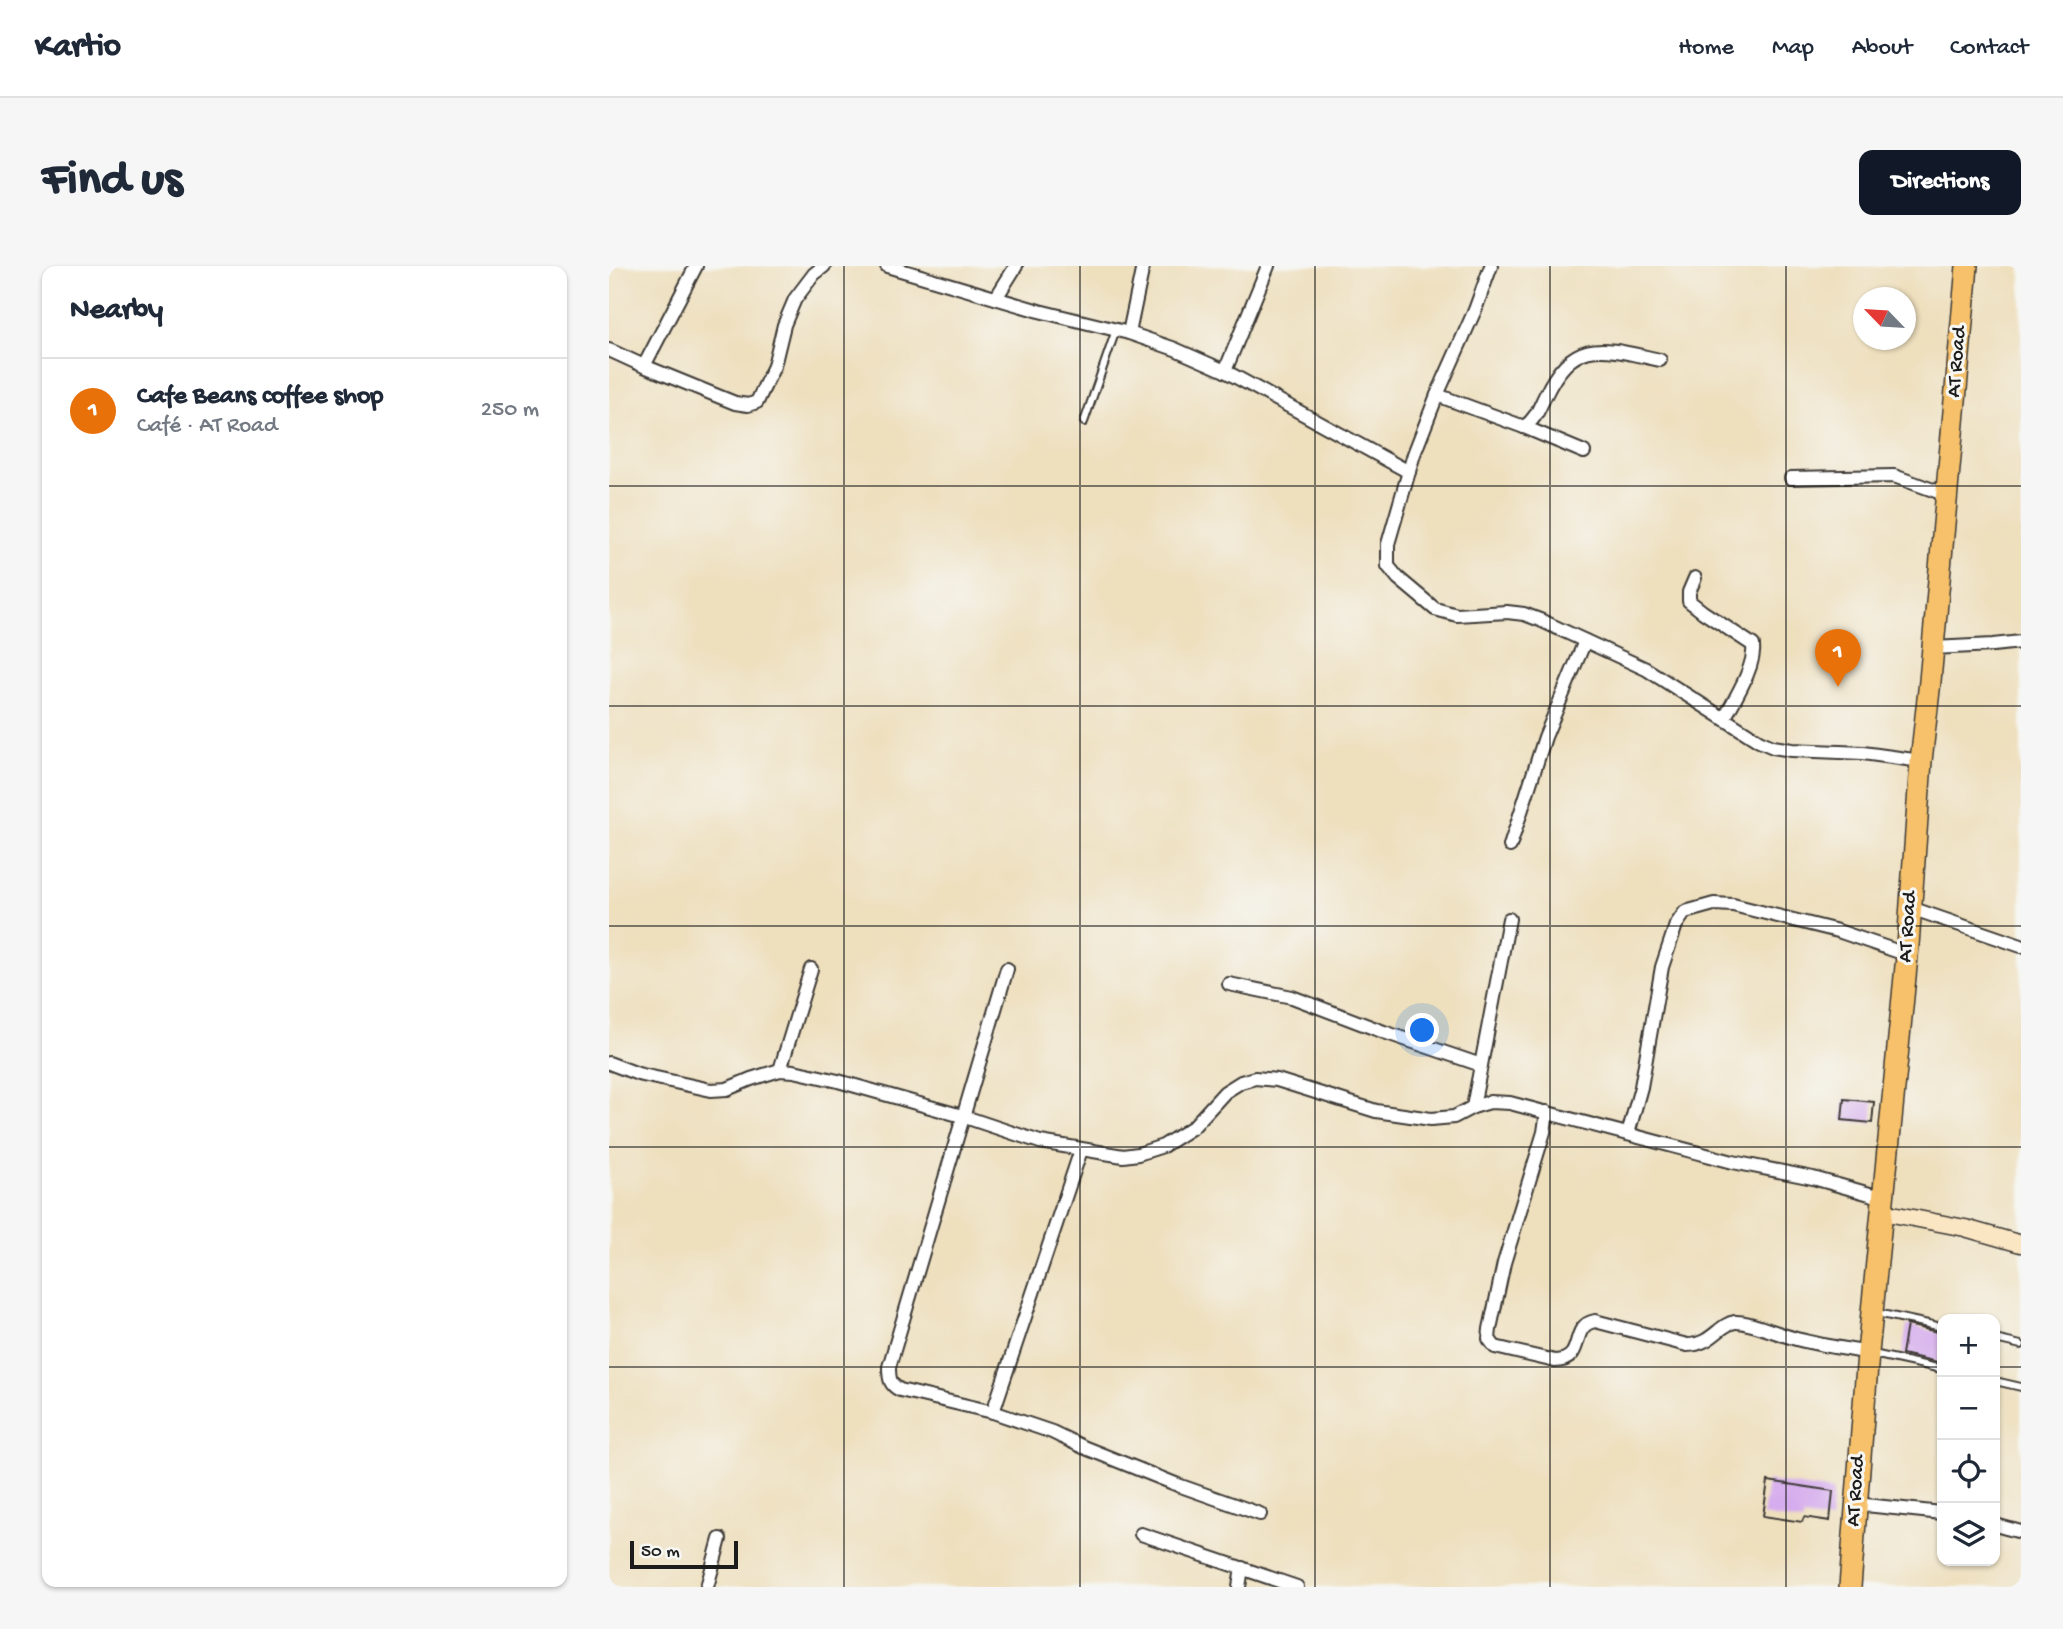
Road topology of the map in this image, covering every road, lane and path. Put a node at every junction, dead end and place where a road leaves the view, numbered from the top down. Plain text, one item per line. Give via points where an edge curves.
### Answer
1 (696, 266) edge
2 (824, 266) edge
3 (887, 266) edge
4 (1016, 266) edge
5 (1143, 266) edge
6 (1268, 266) edge
7 (1491, 266) edge
8 (1967, 266) edge
9 (996, 298) junction
10 (1122, 332) junction
11 (609, 349) edge
12 (1660, 360) dead end
13 (644, 366) junction
14 (1225, 371) junction
15 (1437, 395) junction
16 (1084, 422) dead end
17 (1524, 427) junction
18 (1584, 452) dead end
19 (1409, 472) junction
20 (1791, 478) dead end
21 (1947, 495) junction
22 (1695, 579) dead end
23 (1585, 641) junction
24 (2021, 642) edge
25 (1933, 648) junction
26 (1724, 719) junction
27 (1921, 761) junction
28 (1510, 846) dead end
29 (1911, 908) junction
30 (1509, 919) dead end
31 (2021, 946) edge
32 (1907, 955) junction
33 (811, 969) dead end
34 (1007, 969) dead end
35 (1229, 984) dead end
36 (609, 1063) edge
37 (1481, 1065) junction
38 (780, 1070) junction
39 (1473, 1107) junction
40 (1547, 1112) junction
41 (962, 1116) junction
42 (1628, 1134) junction
43 (1081, 1150) junction
44 (1883, 1205) junction
45 (2021, 1244) edge
46 (1872, 1311) junction
47 (1937, 1326) edge
48 (2000, 1340) edge
49 (2021, 1345) edge
50 (1868, 1353) junction
51 (1937, 1368) edge
52 (2000, 1382) edge
53 (2021, 1387) edge
54 (993, 1412) junction
55 (1856, 1504) junction
56 (1937, 1512) edge
57 (1260, 1514) dead end
58 (2000, 1526) edge
59 (2021, 1532) edge
60 (1141, 1534) dead end
61 (720, 1539) dead end
62 (1242, 1568) junction
63 (707, 1587) edge
64 (1239, 1587) edge
65 (1297, 1587) edge
66 (1850, 1587) edge

1 - 13 street
2 - 13 street via 795,299 757,402 735,403
3 - 9 street
4 - 9 street
5 - 10 street
6 - 14 street
7 - 15 street
8 - 21 highway, AT Road
9 - 10 street
10 - 14 street
10 - 16 lane
11 - 13 street
12 - 17 street via 1599,350 1574,356 1552,381 1536,416
14 - 19 street
15 - 17 street
15 - 19 street
17 - 18 street
19 - 23 street via 1388,544 1388,566 1398,578 1435,609 1457,615 1524,614
20 - 21 street via 1894,476
21 - 25 highway, AT Road
22 - 26 street via 1689,601 1752,645 1754,654
23 - 26 street via 1646,669
23 - 28 street via 1545,737
24 - 25 street
25 - 27 highway, AT Road
26 - 27 street via 1773,747
27 - 29 highway, AT Road
29 - 31 street
29 - 32 highway, AT Road
30 - 37 street
32 - 42 street via 1838,931 1733,905 1714,904 1685,912 1662,967
32 - 44 highway, AT Road
33 - 38 street
34 - 41 street
35 - 37 street via 1302,1000
36 - 38 street via 711,1090
37 - 39 street
38 - 41 street via 838,1081
39 - 40 street via 1510,1103
39 - 43 street via 1454,1117 1431,1118 1376,1111 1277,1080 1255,1078 1225,1091 1193,1127 1163,1146 1123,1156
40 - 42 street
40 - 50 street via 1504,1263 1490,1329 1489,1339 1495,1347 1564,1361 1590,1322 1687,1345 1709,1340 1726,1325 1739,1322
41 - 43 street via 1040,1142
41 - 54 street via 889,1378 900,1390
42 - 44 street via 1813,1178
43 - 54 street
44 - 45 street
44 - 46 highway, AT Road
46 - 47 lane
46 - 50 highway, AT Road
48 - 49 lane
50 - 51 lane
50 - 55 highway, AT Road
52 - 53 lane
54 - 57 street
55 - 56 street
55 - 66 highway, AT Road
58 - 59 street
60 - 62 street
61 - 63 street
62 - 64 street
62 - 65 street

